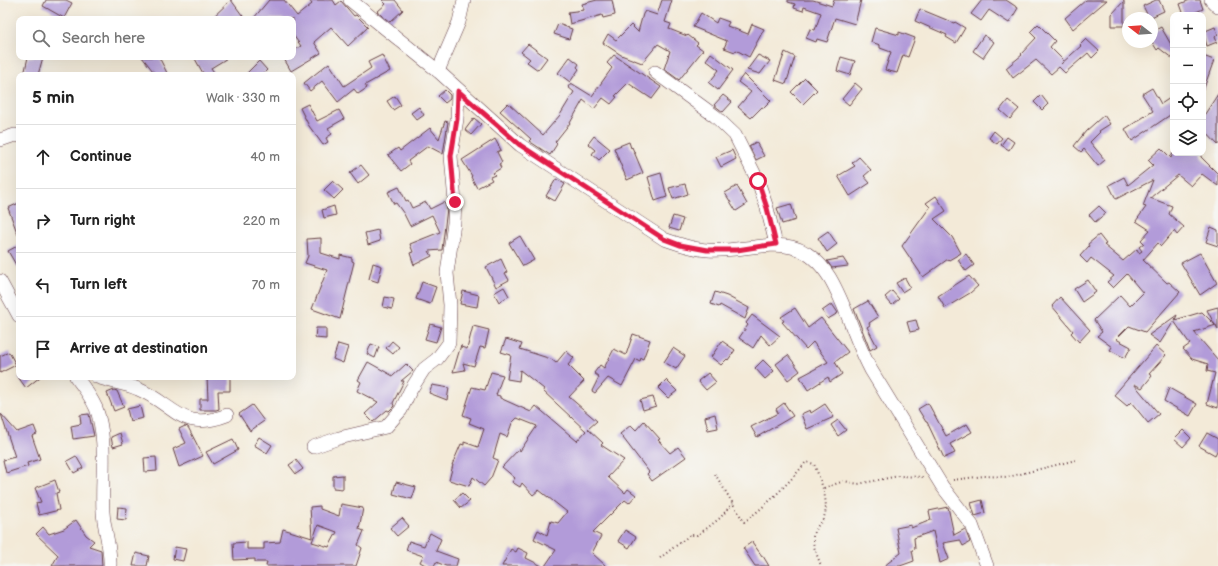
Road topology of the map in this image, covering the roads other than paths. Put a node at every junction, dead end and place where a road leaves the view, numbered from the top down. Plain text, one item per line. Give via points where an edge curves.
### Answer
1 (350, 0) edge
2 (464, 0) edge
3 (1211, 0) edge
4 (1218, 7) edge
5 (438, 71) junction
6 (655, 72) dead end
7 (458, 91) junction
8 (16, 135) edge
9 (0, 140) edge
10 (776, 244) junction
11 (0, 281) edge
12 (16, 310) edge
13 (78, 380) edge
14 (107, 380) edge
15 (227, 415) dead end
16 (313, 448) dead end
17 (110, 566) edge
18 (986, 566) edge

1 - 5 street
2 - 5 street
3 - 4 street
5 - 7 street
6 - 10 street via 715,116 735,135 758,181
7 - 10 street via 520,145 664,239 707,250 737,250
7 - 16 street via 457,119 451,156 455,202 447,272 450,305 448,343 437,359 424,369 401,410 386,427 339,438
8 - 9 street
10 - 18 street via 799,249 829,277 842,302 862,355 942,486 972,525
11 - 12 street
13 - 17 street via 90,396 98,416 102,444 103,513 110,547
14 - 15 street via 138,389 176,413 193,420 212,421

